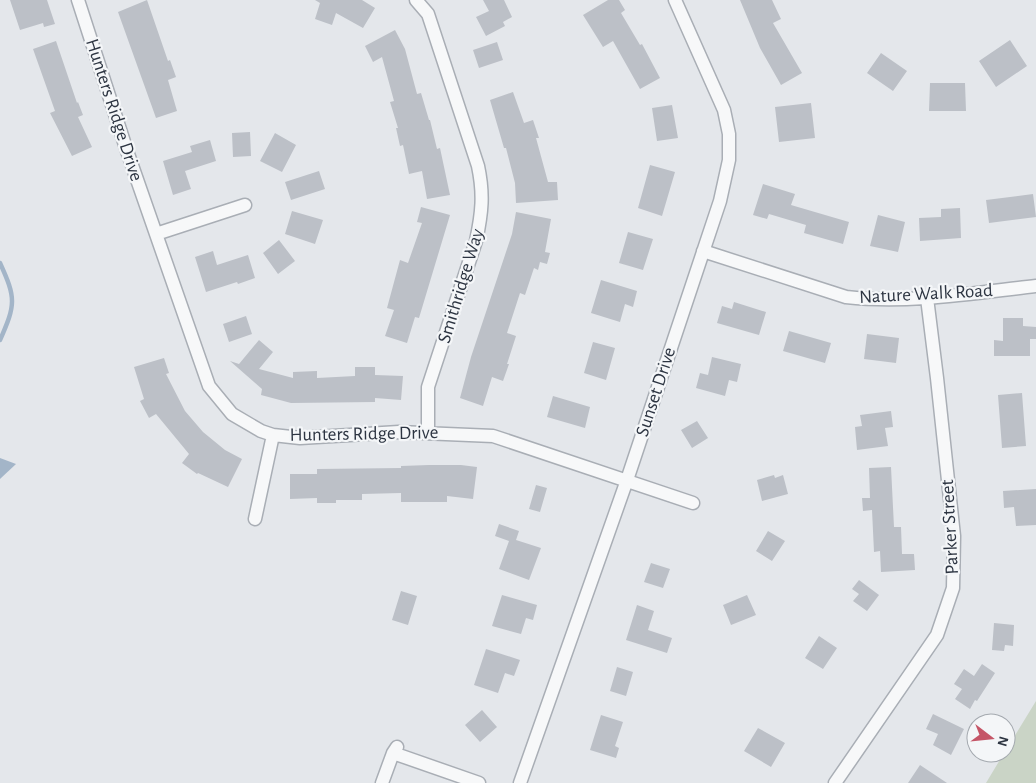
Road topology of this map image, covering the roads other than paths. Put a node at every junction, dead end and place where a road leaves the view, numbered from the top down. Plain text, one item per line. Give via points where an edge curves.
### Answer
1 (78, 0) edge
2 (416, 0) edge
3 (675, 0) edge
4 (244, 205) dead end
5 (156, 234) junction
6 (703, 251) junction
7 (1036, 286) edge
8 (927, 298) junction
9 (428, 432) junction
10 (273, 434) junction
11 (627, 480) junction
12 (693, 503) dead end
13 (255, 519) dead end
14 (382, 783) edge
15 (479, 783) edge
16 (520, 783) edge
17 (836, 783) edge

1 - 5 street, Hunters Ridge Drive
2 - 9 street, Smithridge Way via 428,14 483,188 482,217 476,241 428,387
3 - 6 street, Sunset Drive via 724,110 729,134 729,160 720,201
4 - 5 street
5 - 10 street, Hunters Ridge Drive via 209,386 232,414
6 - 8 street, Nature Walk Road via 846,297 868,300
6 - 11 street, Sunset Drive
7 - 8 street, Nature Walk Road
8 - 17 street, Parker Street via 954,536 953,588 937,635
9 - 10 street, Hunters Ridge Drive via 300,438
9 - 11 street, Hunters Ridge Drive via 493,436
10 - 13 street
11 - 12 street, Hunters Ridge Drive
11 - 16 street, Sunset Drive
14 - 15 street via 395,750

